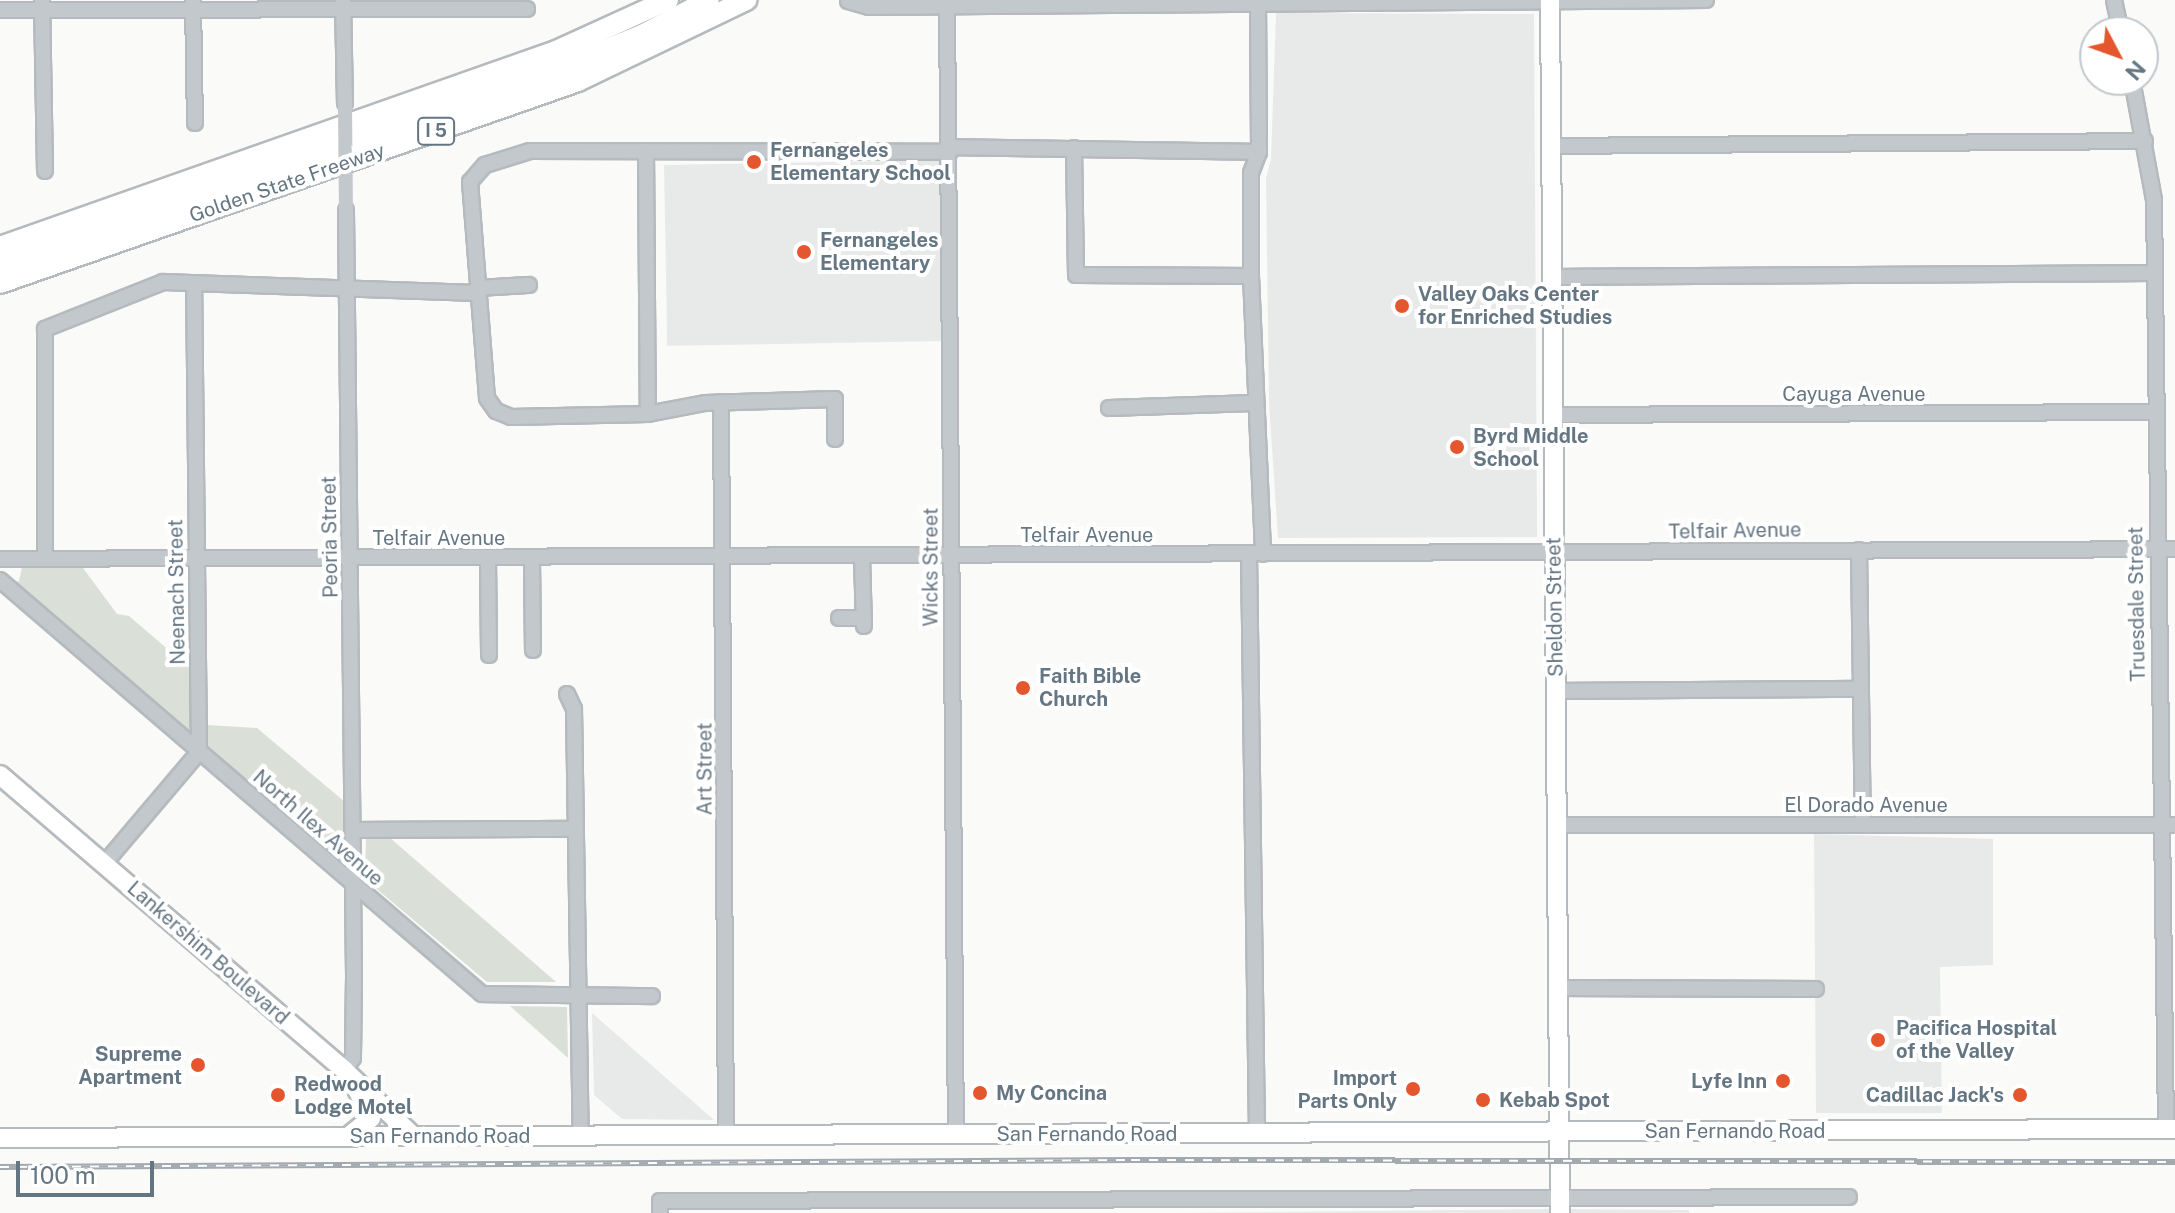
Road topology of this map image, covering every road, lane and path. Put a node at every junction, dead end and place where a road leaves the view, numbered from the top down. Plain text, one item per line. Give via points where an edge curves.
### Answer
1 (668, 0) edge
2 (709, 0) edge
3 (723, 0) edge
4 (746, 0) edge
5 (1706, 0) edge
6 (848, 1) edge
7 (1415, 1) edge
8 (1550, 1) edge
9 (947, 3) edge
10 (1258, 3) junction
11 (193, 4) edge
12 (343, 4) edge
13 (42, 5) edge
14 (527, 9) dead end
15 (0, 10) edge
16 (2135, 96) edge
17 (195, 123) dead end
18 (2145, 141) junction
19 (1552, 146) junction
20 (1074, 148) junction
21 (950, 150) junction
22 (646, 151) junction
23 (1259, 152) junction
24 (45, 171) dead end
25 (46, 227) junction
26 (0, 237) edge
27 (0, 247) edge
28 (75, 257) junction
29 (0, 263) edge
30 (0, 269) edge
31 (2153, 273) junction
32 (1251, 276) junction
33 (1553, 277) junction
34 (0, 283) edge
35 (194, 285) junction
36 (529, 285) dead end
37 (346, 286) junction
38 (477, 290) junction
39 (0, 297) edge
40 (721, 402) junction
41 (1253, 403) junction
42 (1109, 408) dead end
43 (2154, 412) junction
44 (648, 414) junction
45 (1553, 415) junction
46 (835, 439) dead end
47 (2155, 549) junction
48 (2175, 549) edge
49 (1859, 550) junction
50 (1555, 553) junction
51 (1256, 554) junction
52 (951, 555) junction
53 (862, 556) junction
54 (45, 557) junction
55 (723, 557) junction
56 (196, 558) junction
57 (488, 558) junction
58 (532, 558) junction
59 (0, 559) edge
60 (351, 559) junction
61 (0, 580) edge
62 (839, 618) dead end
63 (537, 645) dead end
64 (489, 655) dead end
65 (1860, 689) junction
66 (1556, 691) junction
67 (567, 694) dead end
68 (199, 752) junction
69 (0, 775) edge
70 (1557, 825) junction
71 (1863, 825) junction
72 (2168, 825) edge
73 (575, 829) junction
74 (353, 830) junction
75 (104, 864) junction
76 (352, 884) junction
77 (1558, 988) junction
78 (1816, 989) dead end
79 (579, 995) junction
80 (652, 996) dead end
81 (344, 1070) junction
82 (2170, 1129) edge
83 (1560, 1131) junction
84 (956, 1134) junction
85 (1257, 1134) junction
86 (412, 1135) junction
87 (726, 1135) junction
88 (349, 1136) junction
89 (581, 1137) junction
90 (0, 1138) edge
91 (1849, 1197) dead end
92 (1560, 1206) edge
93 (660, 1207) edge
94 (959, 1208) edge

1 - 25 highway, Golden State Freeway / I 5 via 556,51
2 - 29 highway via 644,34 529,81
3 - 30 highway via 580,68
4 - 28 highway, Golden State Freeway / I 5 via 578,81
5 - 8 street
6 - 9 street via 869,7
7 - 8 street
7 - 10 street
8 - 19 main road, Sheldon Street
9 - 10 street
9 - 21 street, Wicks Street
10 - 23 street
11 - 12 street
11 - 13 street
11 - 17 street
12 - 14 street
12 - 37 street, Peoria Street, bridge
13 - 15 street
13 - 24 street
16 - 18 street, Truesdale Street
18 - 19 street
18 - 31 street, Truesdale Street via 2154,200
19 - 33 main road, Sheldon Street
20 - 21 street
20 - 23 street
20 - 32 street via 1076,275
21 - 22 street
21 - 52 street, Wicks Street
22 - 38 street via 530,151 485,165 470,182
22 - 44 street
23 - 32 street via 1251,173
25 - 26 highway
25 - 27 highway, Golden State Freeway / I 5
28 - 34 highway, Golden State Freeway / I 5
28 - 39 highway
31 - 33 street
31 - 43 street, Truesdale Street
32 - 41 street
33 - 45 main road, Sheldon Street
35 - 37 street
35 - 54 street via 163,282 45,329
35 - 56 street, Neenach Street
36 - 38 street
37 - 38 street
37 - 60 street, Peoria Street
38 - 44 street via 487,398 496,411 511,417
40 - 44 street
40 - 46 street via 835,399
40 - 55 street, Art Street
41 - 42 street
41 - 51 street via 1261,453
43 - 45 street, Cayuga Avenue
43 - 47 street, Truesdale Street
45 - 50 main road, Sheldon Street
47 - 48 street, Telfair Avenue
47 - 49 street, Telfair Avenue
47 - 72 street, Truesdale Street
49 - 50 street, Telfair Avenue
49 - 65 street
50 - 51 street, Telfair Avenue
50 - 66 main road, Sheldon Street
51 - 52 street, Telfair Avenue
51 - 85 street
52 - 53 street, Telfair Avenue
52 - 84 street, Wicks Street
53 - 55 street, Telfair Avenue
53 - 62 street via 864,622
54 - 56 street, Telfair Avenue
54 - 59 street, Telfair Avenue
55 - 58 street, Telfair Avenue
55 - 87 street, Art Street
56 - 60 street, Telfair Avenue
56 - 68 street, Neenach Street
57 - 58 street, Telfair Avenue
57 - 60 street, Telfair Avenue
57 - 64 street
58 - 63 street
60 - 74 street, Peoria Street
61 - 68 street, North Ilex Avenue
65 - 66 street
65 - 71 street
66 - 70 main road, Sheldon Street
67 - 73 street via 574,709
68 - 75 street
68 - 76 street, North Ilex Avenue
69 - 75 main road, Lankershim Boulevard
70 - 71 street, El Dorado Avenue
70 - 77 main road, Sheldon Street
71 - 72 street, El Dorado Avenue
72 - 82 street, Truesdale Street
73 - 74 street
73 - 79 street
74 - 76 street, Peoria Street
75 - 81 main road, Lankershim Boulevard
76 - 79 street, North Ilex Avenue via 482,994
76 - 81 street, Peoria Street via 353,1058
77 - 78 street
77 - 83 main road, Sheldon Street
79 - 80 street, North Ilex Avenue
79 - 89 street
81 - 86 main road, Lankershim Boulevard
81 - 88 main road via 371,1113 366,1125
82 - 83 main road, San Fernando Road
83 - 85 main road, San Fernando Road
83 - 92 main road, Sheldon Street
84 - 85 main road, San Fernando Road
84 - 87 main road, San Fernando Road
86 - 88 main road, San Fernando Road
86 - 89 main road, San Fernando Road
87 - 89 main road, San Fernando Road
88 - 90 main road, San Fernando Road
91 - 92 street
92 - 94 street
93 - 94 street

